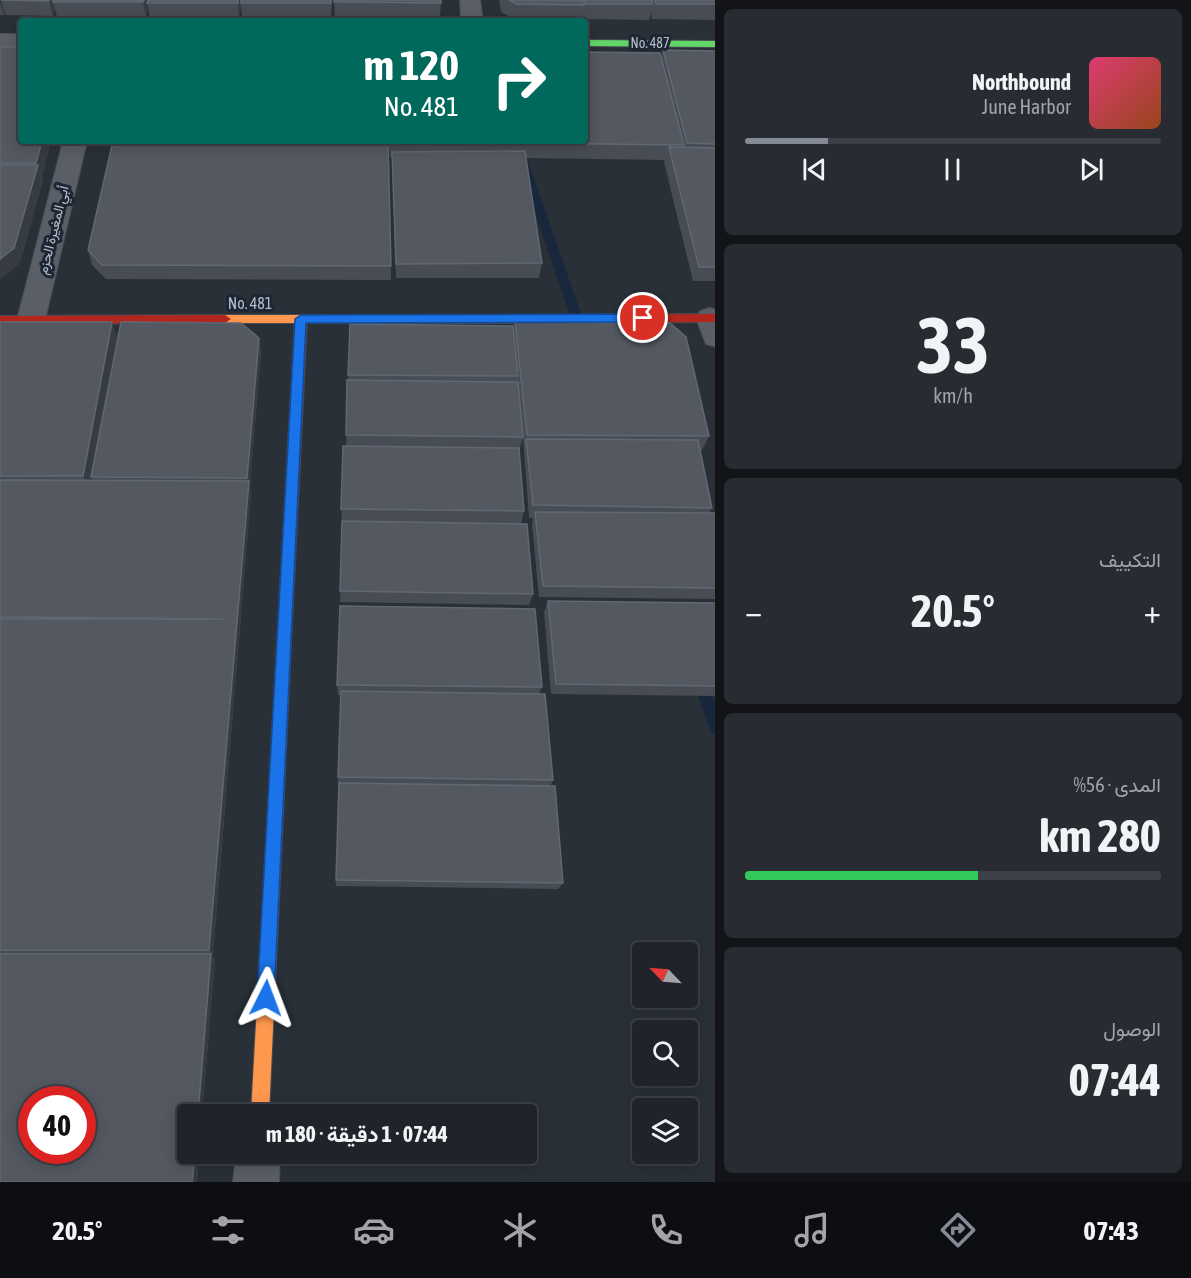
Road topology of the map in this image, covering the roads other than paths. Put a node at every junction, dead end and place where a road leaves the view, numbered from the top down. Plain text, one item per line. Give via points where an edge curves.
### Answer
1 (470, 0) edge
2 (472, 18) edge
3 (0, 41) edge
4 (18, 41) edge
5 (588, 43) edge
6 (715, 44) edge
7 (74, 144) edge
8 (301, 319) junction
9 (0, 320) edge
10 (30, 320) junction
11 (714, 324) edge
12 (261, 1104) edge
13 (257, 1164) edge
14 (256, 1182) edge

1 - 2 street
3 - 4 street
5 - 6 street, No. 487
7 - 10 street, أبي المغيرة الحزم
8 - 10 street, No. 481
8 - 11 street, No. 481
8 - 12 street
9 - 10 street, No. 481
13 - 14 street

